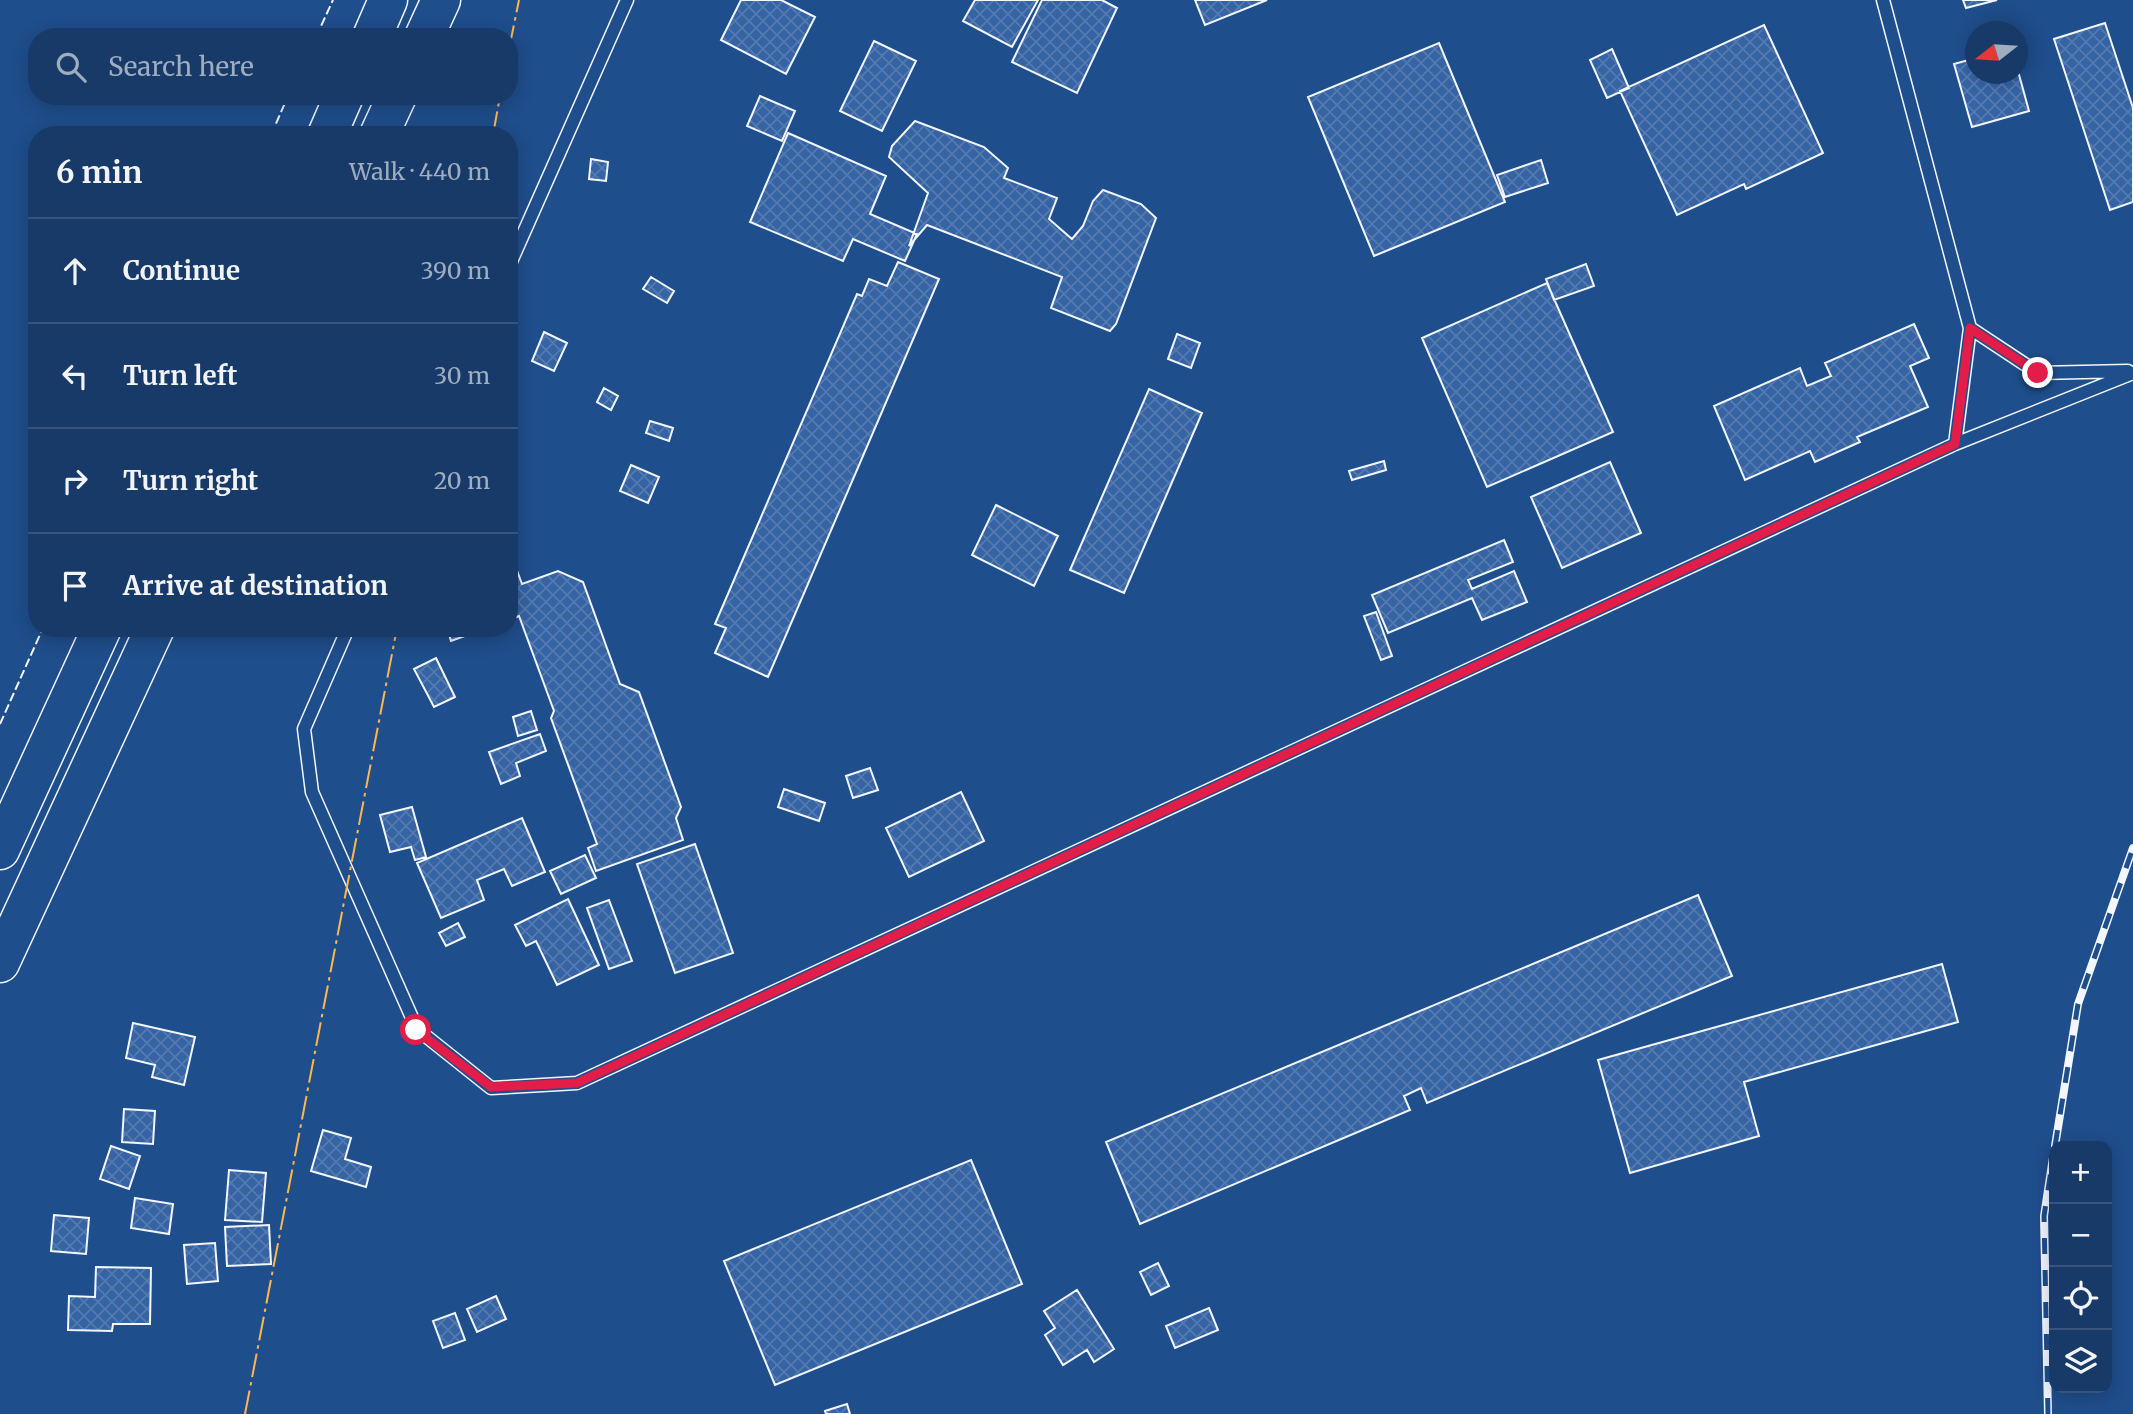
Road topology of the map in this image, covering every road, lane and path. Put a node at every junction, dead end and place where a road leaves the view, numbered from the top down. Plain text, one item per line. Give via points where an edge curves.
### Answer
1 (388, 0) edge
2 (441, 0) edge
3 (627, 0) edge
4 (1883, 0) edge
5 (376, 28) edge
6 (428, 28) edge
7 (340, 105) edge
8 (393, 105) edge
9 (331, 126) edge
10 (383, 126) edge
11 (518, 246) edge
12 (1970, 328) junction
13 (2133, 371) edge
14 (1955, 444) junction
15 (98, 637) edge
16 (151, 637) edge
17 (344, 637) edge
18 (0, 850) edge
19 (0, 963) edge

1 - 5 highway
2 - 6 highway
3 - 11 lane
4 - 12 lane
7 - 9 highway
8 - 10 highway
12 - 13 lane via 2038,373
12 - 14 lane
13 - 14 lane
14 - 17 lane via 577,1083 491,1087 416,1030 312,792 304,729
15 - 18 highway
16 - 19 highway

